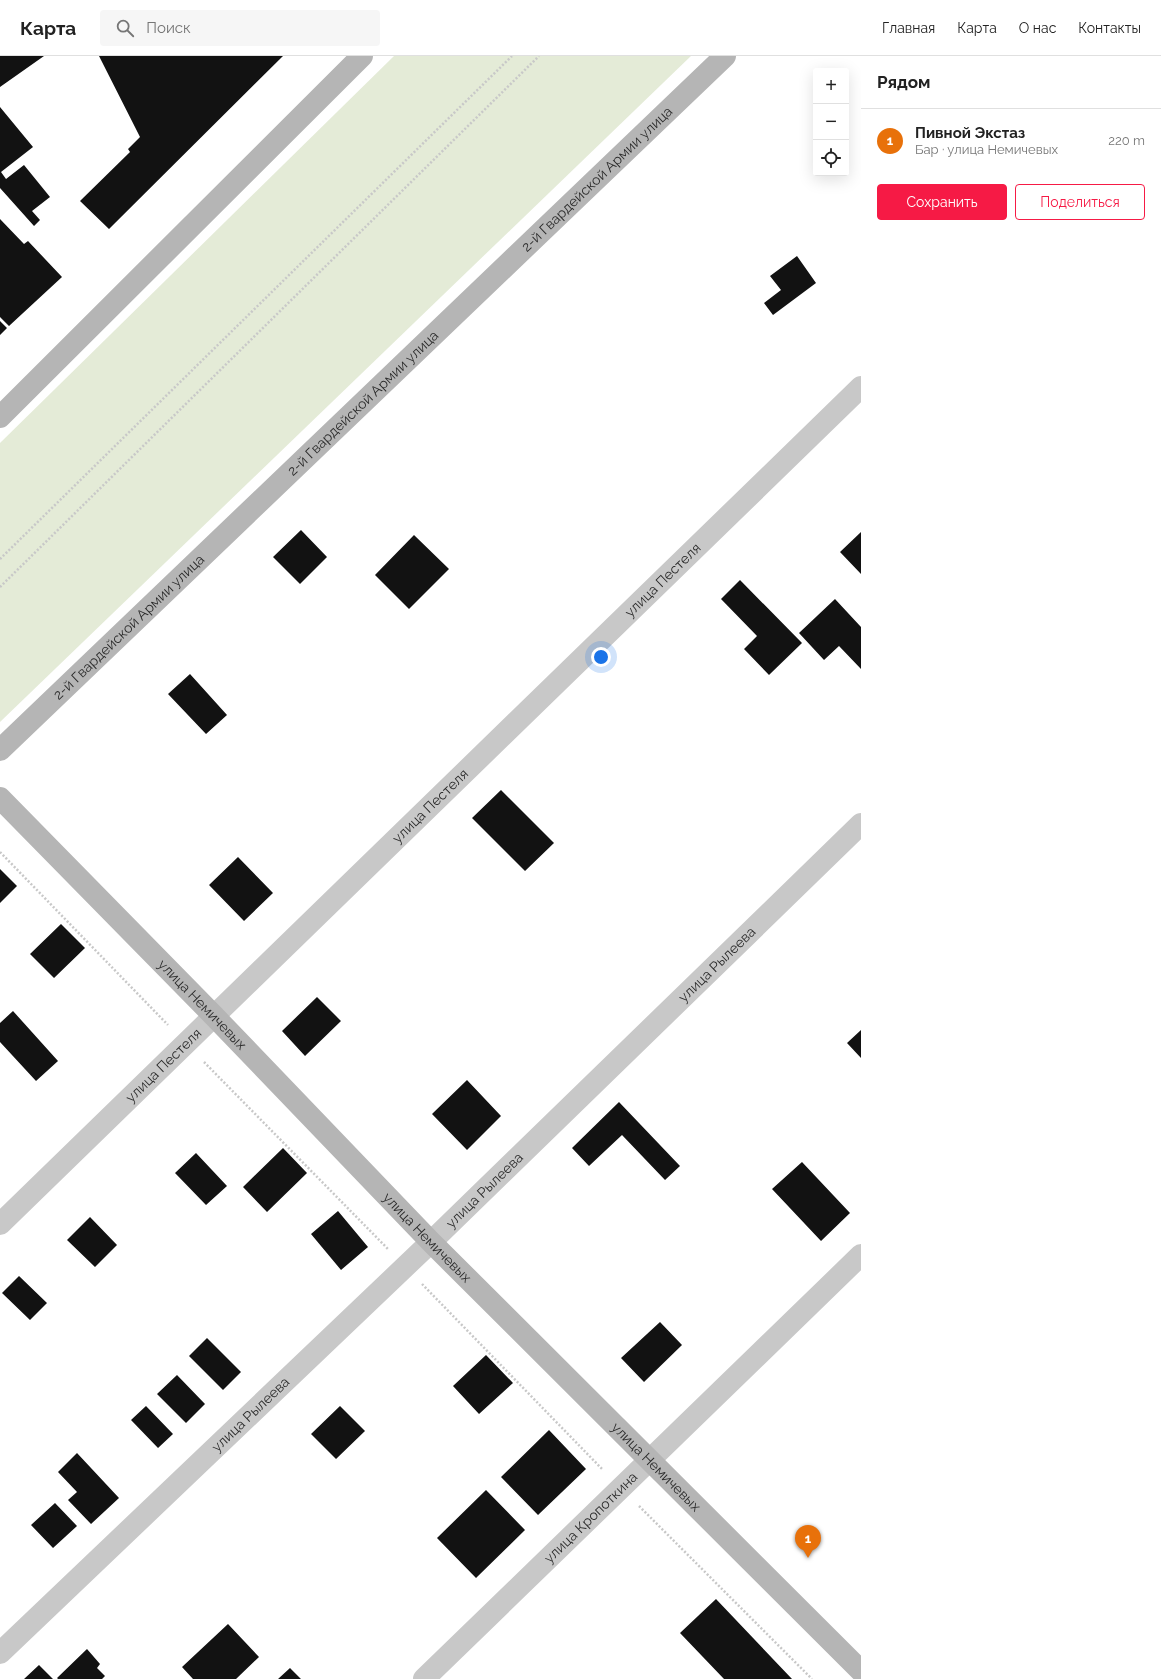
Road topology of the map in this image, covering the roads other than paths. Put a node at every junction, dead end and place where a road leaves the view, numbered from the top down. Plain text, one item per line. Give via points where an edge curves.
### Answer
1 (362, 56) edge
2 (725, 56) edge
3 (861, 387) edge
4 (0, 417) edge
5 (0, 750) edge
6 (0, 798) edge
7 (861, 824) edge
8 (214, 1016) junction
9 (0, 1224) edge
10 (431, 1242) junction
11 (861, 1256) edge
12 (649, 1461) junction
13 (0, 1653) edge
14 (861, 1671) edge
15 (424, 1679) edge

1 - 4 main road
2 - 5 main road, 2-й Гвардейской Армии улица
3 - 8 street, улица Пестеля
6 - 8 main road, улица Немичевых
7 - 10 street, улица Рылеева
8 - 9 street, улица Пестеля
8 - 10 main road, улица Немичевых
10 - 12 main road, улица Немичевых
10 - 13 street, улица Рылеева
11 - 12 street, улица Кропоткина
12 - 14 main road, улица Немичевых
12 - 15 street, улица Кропоткина

